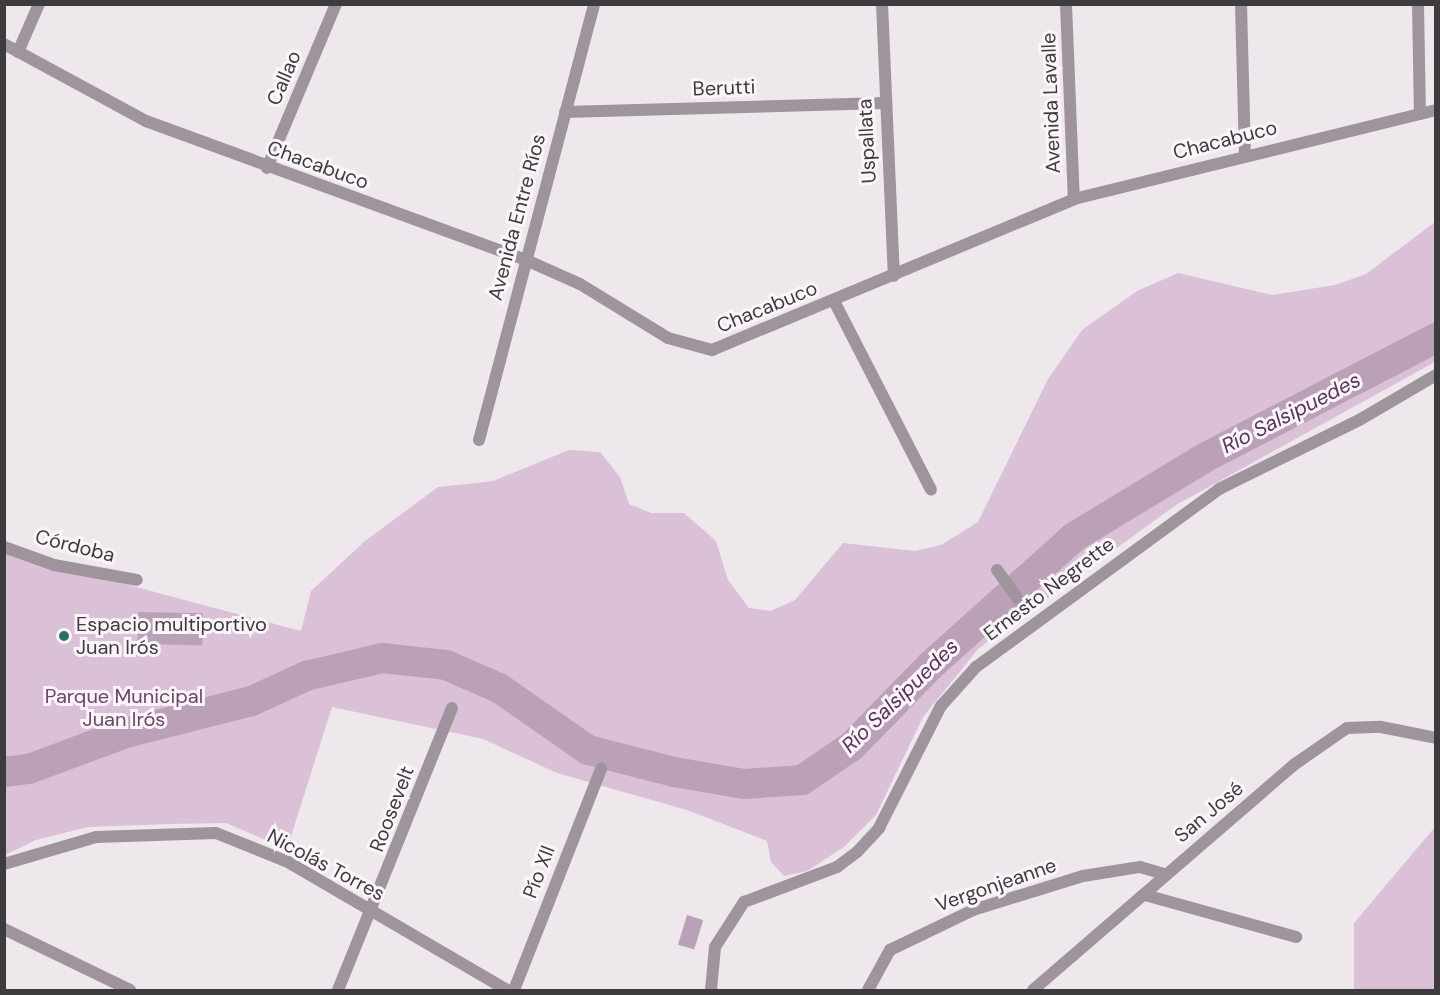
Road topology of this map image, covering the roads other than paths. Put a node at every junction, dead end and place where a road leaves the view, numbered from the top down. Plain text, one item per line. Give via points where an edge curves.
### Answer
1 (39, 4) edge
2 (336, 4) edge
3 (594, 4) edge
4 (882, 4) edge
5 (1066, 4) edge
6 (1241, 4) edge
7 (1418, 4) edge
8 (4, 44) edge
9 (18, 52) junction
10 (884, 103) junction
11 (1436, 110) edge
12 (565, 112) junction
13 (1420, 114) junction
14 (1245, 155) junction
15 (267, 168) junction
16 (1074, 199) junction
17 (526, 260) junction
18 (894, 276) junction
19 (834, 301) junction
20 (1436, 375) edge
21 (479, 440) dead end
22 (931, 490) dead end
23 (4, 547) edge
24 (997, 570) dead end
25 (137, 580) dead end
26 (1019, 600) dead end
27 (452, 708) dead end
28 (1436, 738) edge
29 (601, 769) dead end
30 (4, 864) edge
31 (1165, 874) junction
32 (1145, 895) junction
33 (374, 912) junction
34 (4, 929) edge
35 (1296, 937) dead end
36 (130, 990) edge
37 (338, 990) edge
38 (507, 990) edge
39 (514, 990) edge
40 (711, 990) edge
41 (868, 990) edge
42 (1033, 990) edge

1 - 9 street
2 - 15 street, Callao
3 - 12 street, Avenida Entre Ríos
4 - 10 street, Uspallata
5 - 16 street, Avenida Lavalle
6 - 14 street
7 - 13 street
8 - 9 street, Chacabuco
9 - 15 street, Chacabuco via 146,121
10 - 12 street, Berutti
10 - 18 street, Uspallata
11 - 13 street, Chacabuco
12 - 17 street, Avenida Entre Ríos
13 - 14 street, Chacabuco
14 - 16 street, Chacabuco
15 - 17 street, Chacabuco
16 - 18 street, Chacabuco
17 - 19 street, Chacabuco via 580,284 668,338 712,350
17 - 21 street, Avenida Entre Ríos
18 - 19 street, Chacabuco
19 - 22 street
20 - 40 street, Ernesto Negrette via 1361,419 1219,489 976,667 941,706 879,828 857,852 837,867 744,902 715,947
23 - 25 street, Córdoba via 54,565
24 - 26 street
27 - 33 street, Roosevelt
28 - 31 street, San José via 1381,727 1347,728 1295,764
29 - 39 street, Pío XII
30 - 33 street, Nicolás Torres via 96,837 216,833 288,862
31 - 32 street, San José
31 - 41 street, Vergonjeanne via 1140,867 1083,876 973,910 890,950
32 - 35 street
32 - 42 street, San José
33 - 37 street, Roosevelt
33 - 38 street, Nicolás Torres
34 - 36 street

